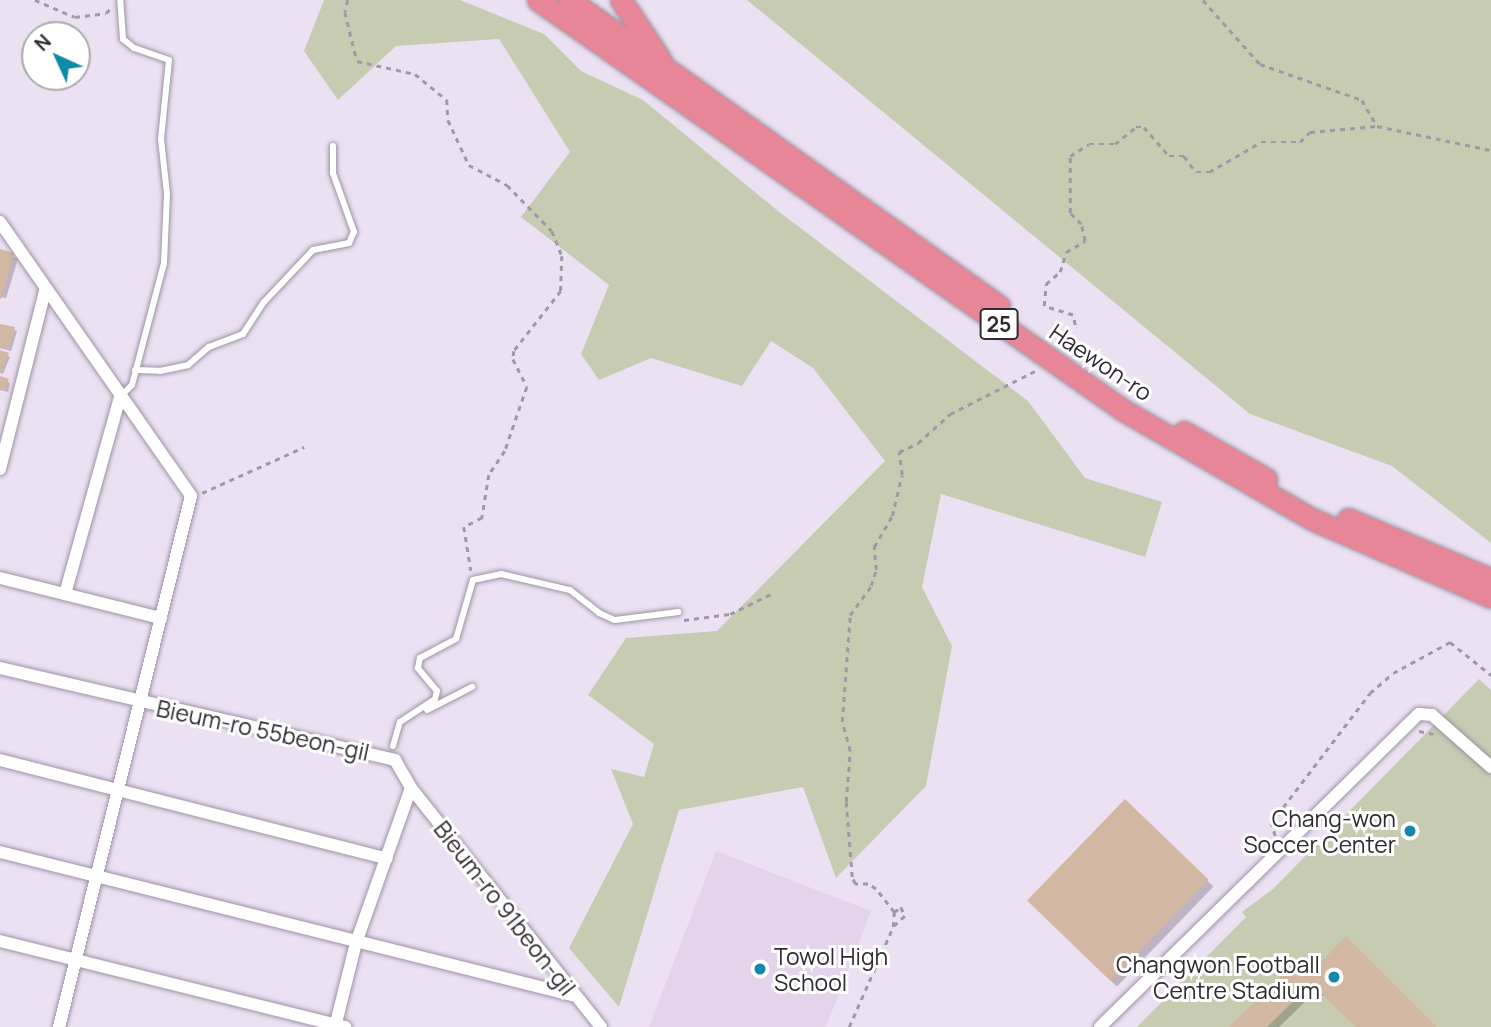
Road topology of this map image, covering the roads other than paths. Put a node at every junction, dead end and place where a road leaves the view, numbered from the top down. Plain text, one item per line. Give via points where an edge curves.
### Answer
1 (119, 0) edge
2 (537, 0) edge
3 (570, 0) edge
4 (621, 0) edge
5 (667, 69) junction
6 (333, 146) dead end
7 (0, 222) edge
8 (45, 291) junction
9 (135, 370) junction
10 (120, 397) junction
11 (0, 469) edge
12 (0, 578) edge
13 (1491, 579) edge
14 (65, 594) junction
15 (1491, 597) edge
16 (679, 612) dead end
17 (161, 618) junction
18 (0, 668) edge
19 (472, 687) dead end
20 (140, 703) junction
21 (419, 714) junction
22 (393, 746) joint
23 (376, 754) junction
24 (0, 760) edge
25 (1491, 767) edge
26 (411, 788) junction
27 (118, 790) junction
28 (0, 852) edge
29 (387, 859) junction
30 (97, 877) junction
31 (0, 942) edge
32 (356, 943) junction
33 (76, 960) junction
34 (572, 995) junction
35 (339, 1026) edge
36 (59, 1027) edge
37 (601, 1027) edge
38 (1100, 1027) edge

1 - 9 lane via 123,39 134,48 169,60 160,139 167,194 164,263
2 - 15 highway, Haewon-ro / 25 via 1123,411 1312,519
3 - 5 highway, Haewon-ro / 25
4 - 5 highway
5 - 13 highway, Haewon-ro / 25 via 1135,403 1304,501
6 - 9 lane via 333,173 354,232 349,243 313,250 264,302 243,334 209,347 188,365
7 - 8 street
8 - 10 street
8 - 11 street
9 - 10 lane via 132,385
10 - 14 street
10 - 17 street, Bieum-ro 55beon-gil via 191,496
12 - 14 street
14 - 17 street
16 - 21 lane via 615,620 570,590 500,575 473,580 456,639 420,657 418,667 437,691
17 - 20 street, Bieum-ro 55beon-gil
18 - 20 street, Bieum-ro 55beon-gil
19 - 21 lane
20 - 23 street, Bieum-ro 55beon-gil
20 - 27 street, Bieum-ro 55beon-gil
21 - 22 lane via 400,722
22 - 23 street
23 - 26 street, Bieum-ro 55beon-gil via 395,760
24 - 27 street
25 - 38 street via 1432,715 1419,715
26 - 29 street
26 - 34 street, Bieum-ro 91beon-gil
27 - 29 street
27 - 30 street, Bieum-ro 55beon-gil
28 - 30 street
29 - 32 street
30 - 32 street
30 - 33 street, Bieum-ro 55beon-gil
31 - 33 street
32 - 34 street
32 - 35 street
33 - 35 street
33 - 36 street, Bieum-ro 55beon-gil
34 - 37 street, Bieum-ro 91beon-gil

